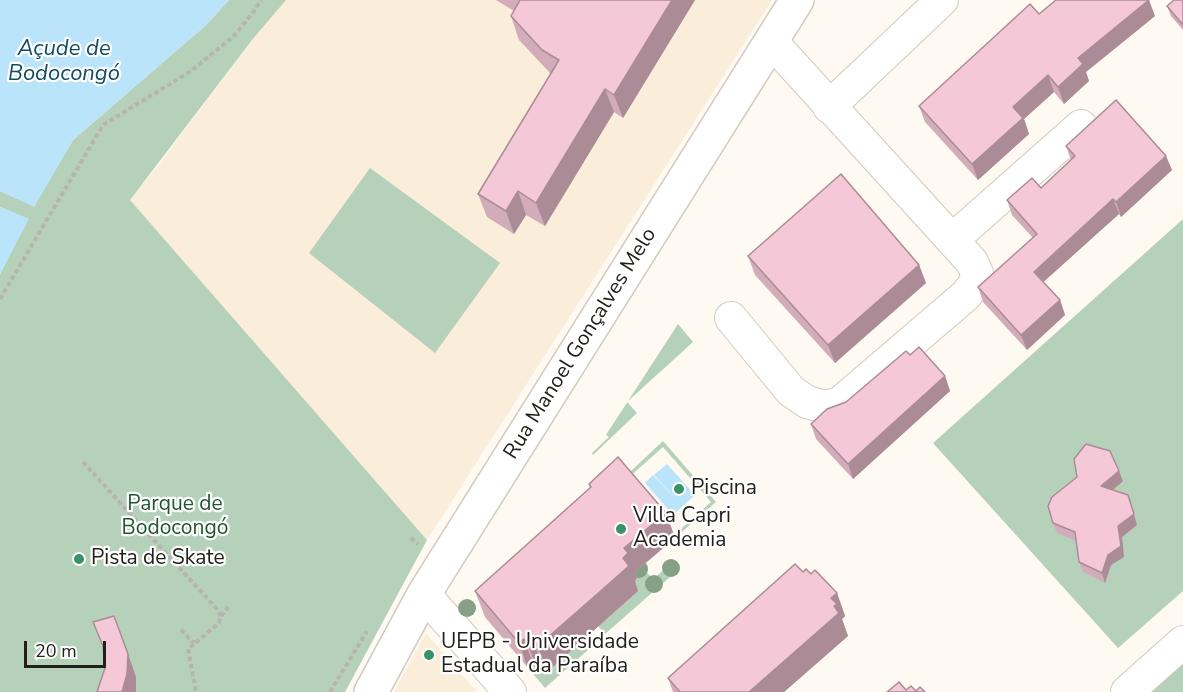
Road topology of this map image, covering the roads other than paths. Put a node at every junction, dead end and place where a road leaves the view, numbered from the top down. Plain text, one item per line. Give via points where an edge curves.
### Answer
1 (797, 0) edge
2 (942, 0) edge
3 (771, 41) junction
4 (829, 107) junction
5 (1081, 126) dead end
6 (952, 240) junction
7 (731, 318) dead end
8 (424, 594) junction
9 (1183, 642) edge
10 (371, 692) edge
11 (510, 692) edge
12 (1126, 692) edge

1 - 3 street, Rua Manoel Gonçalves Melo
2 - 4 street
3 - 4 street
3 - 8 street, Rua Manoel Gonçalves Melo
4 - 6 street
5 - 6 street
6 - 7 street via 972,262 977,273 975,284 840,403 825,407 807,402 791,391
8 - 10 street, Rua Manoel Gonçalves Melo
8 - 11 street
9 - 12 street

